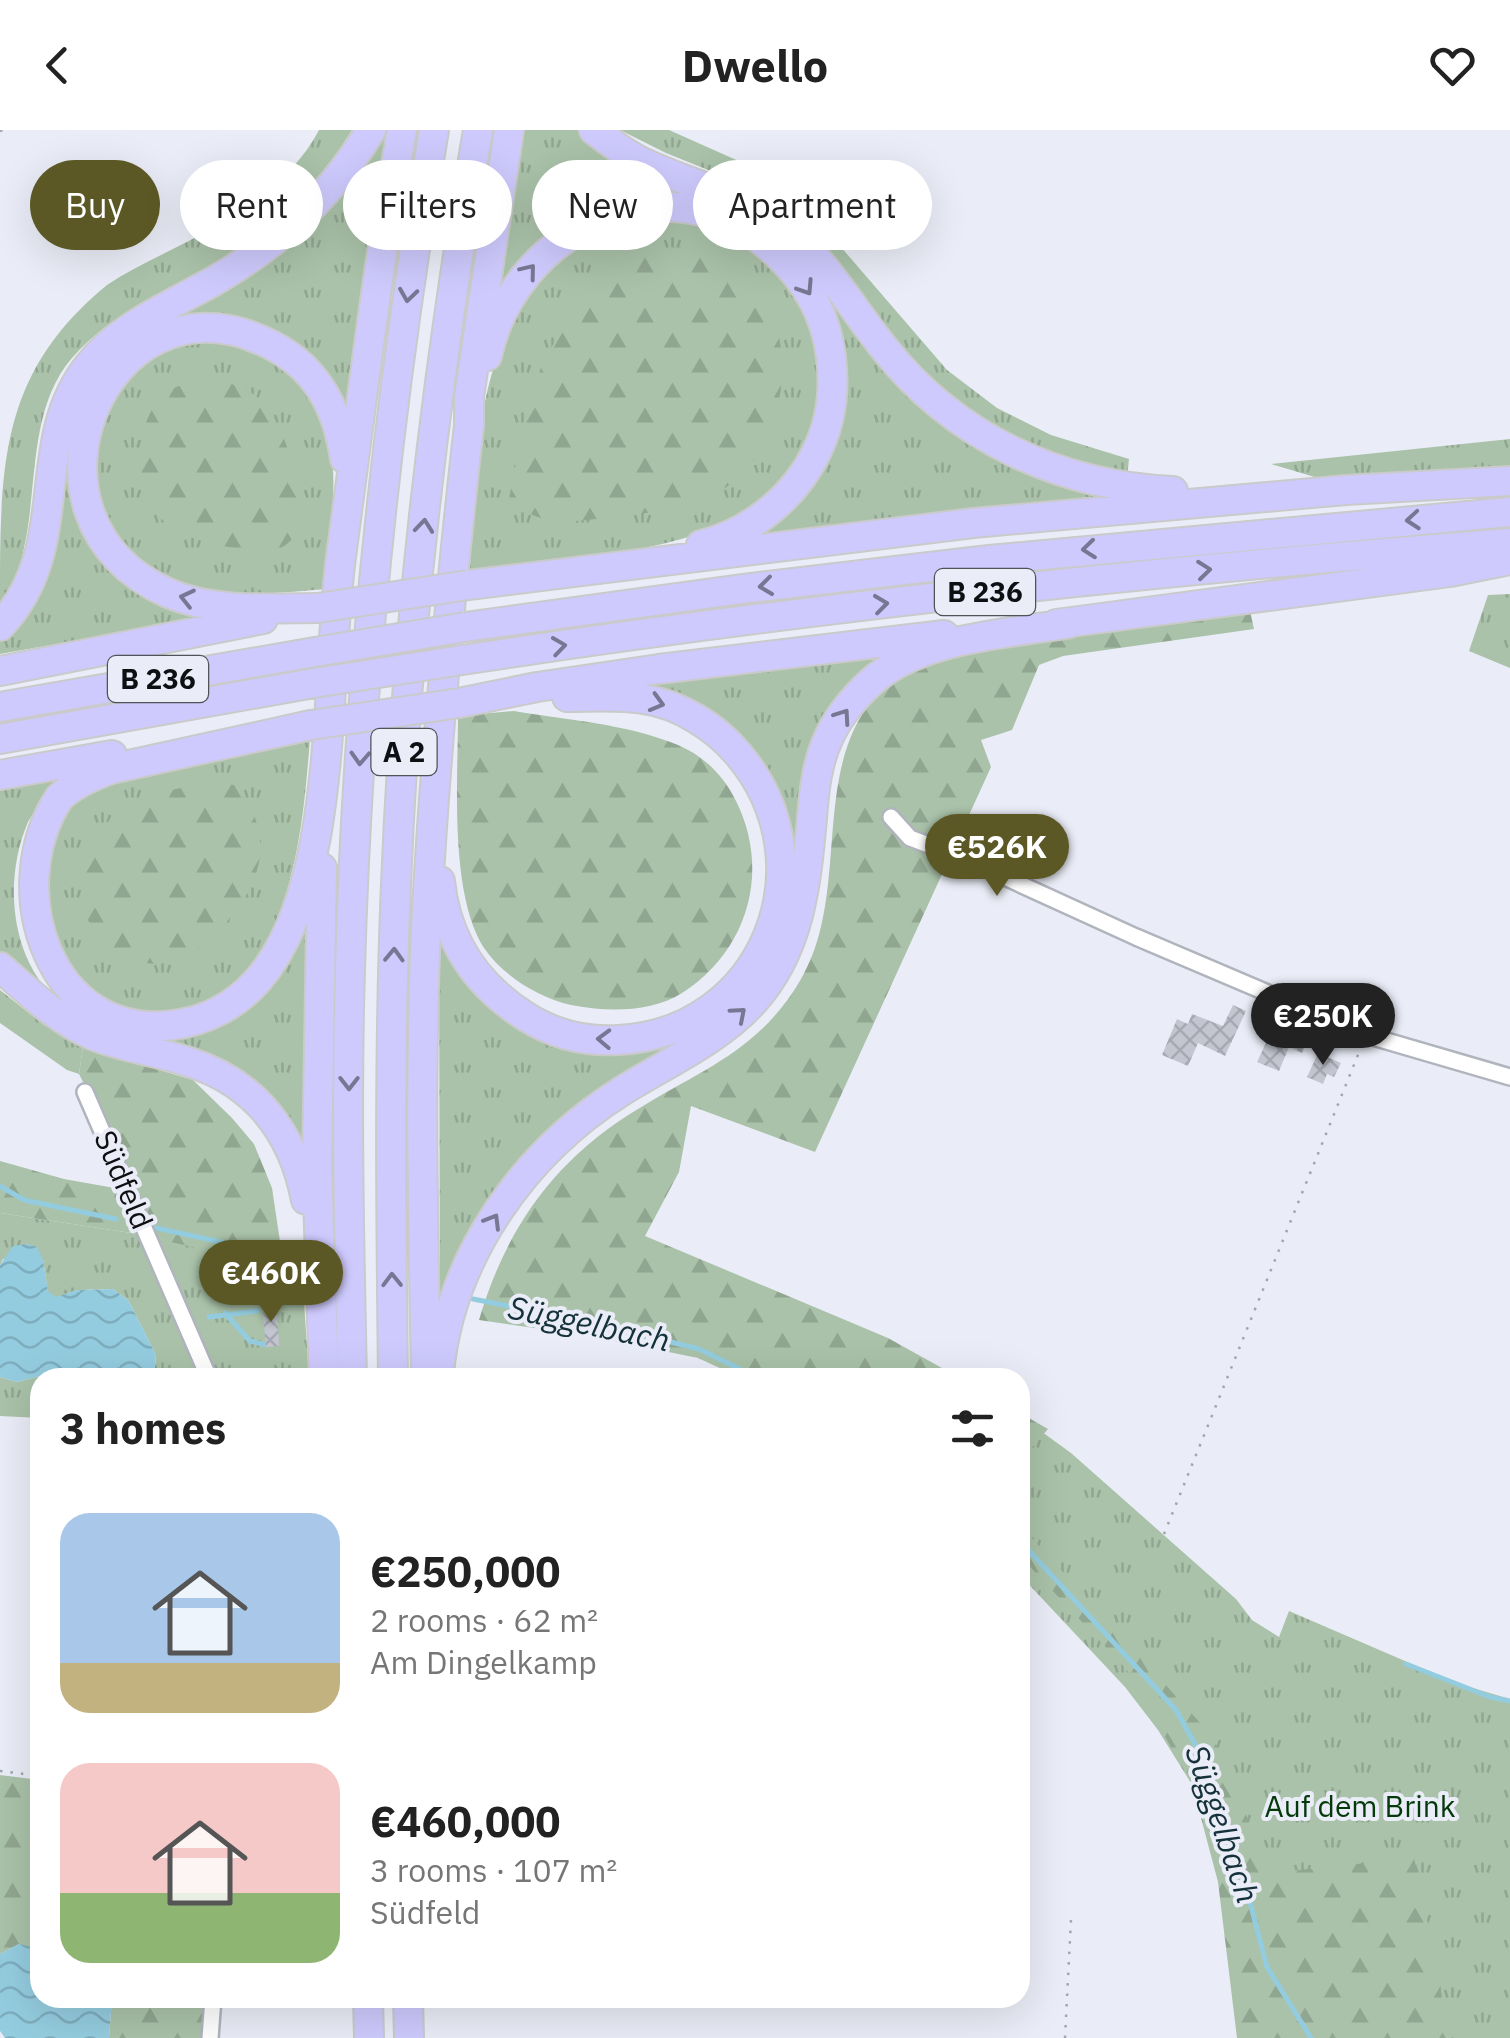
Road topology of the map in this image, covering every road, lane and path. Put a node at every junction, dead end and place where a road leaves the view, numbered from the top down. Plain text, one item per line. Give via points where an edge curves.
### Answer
1 (372, 130) edge
2 (402, 130) edge
3 (434, 130) edge
4 (478, 130) edge
5 (509, 130) edge
6 (594, 130) edge
7 (469, 425) junction
8 (1510, 481) edge
9 (1280, 496) junction
10 (1510, 512) edge
11 (1510, 543) edge
12 (342, 550) junction
13 (1510, 560) edge
14 (566, 571) junction
15 (318, 608) junction
16 (1071, 623) junction
17 (0, 626) edge
18 (0, 671) edge
19 (491, 698) junction
20 (0, 707) edge
21 (311, 725) junction
22 (0, 739) edge
23 (0, 775) edge
24 (322, 792) junction
25 (434, 799) junction
26 (890, 817) dead end
27 (0, 966) edge
28 (1366, 1035) junction
29 (1510, 1077) edge
30 (84, 1092) dead end
31 (318, 1251) junction
32 (204, 1368) edge
33 (324, 1368) edge
34 (352, 1368) edge
35 (393, 1368) edge
36 (426, 1368) edge
37 (440, 1368) edge
38 (1164, 1534) dead end
39 (0, 1771) edge
40 (30, 1775) edge
41 (1072, 1920) dead end
42 (212, 2008) edge
43 (368, 2008) edge
44 (408, 2008) edge
45 (210, 2038) edge
46 (369, 2038) edge
47 (409, 2038) edge
48 (1065, 2038) edge

1 - 17 highway via 327,191 268,248 118,336 90,363 59,424 33,580
2 - 12 highway
3 -> 34 highway, A 2 via 393,407 362,732 348,1068
35 -> 4 highway, A 2 via 390,1070 406,730 436,402
5 - 7 highway
6 - 9 highway via 643,163 735,198 788,230 914,382 1002,447 1043,466 1119,486
7 -> 14 highway via 490,344 519,282 558,241 609,216 662,206 717,216 763,240 811,293 829,340 832,393 823,440 795,486 754,522 711,543
7 - 25 highway
8 - 9 highway
9 - 14 highway via 973,523
10 -> 20 highway, B 236, bridge via 742,589 464,628
22 -> 11 highway, B 236, bridge via 314,683 720,623
15 -> 12 highway via 236,608 170,594 106,548 78,480 78,446 96,395 139,349 185,332 253,336 300,362 340,427 346,461
12 - 24 highway
13 - 16 highway
14 - 15 highway, bridge
15 - 18 highway
16 - 19 highway via 659,669
37 -> 16 highway via 468,1268 522,1177 598,1106 733,1020 772,976 798,922 818,771 828,737 847,708 873,680 918,655
19 - 21 highway, bridge
19 -> 25 highway via 644,699 689,715 733,747 769,799 783,856 782,890 758,957 729,993 698,1018 664,1033 606,1040 544,1027 483,984 450,931
21 - 23 highway
21 - 24 highway via 111,769 61,796 34,832 25,858 21,906 35,952 74,999 127,1023 187,1024 230,1005 282,948 307,882
24 - 31 highway
25 - 36 highway via 423,1077
26 - 28 street via 910,838
27 - 31 highway via 68,1023 112,1043 212,1070 254,1096 294,1154
28 - 29 street
28 - 38 path
30 - 32 street, Südfeld
31 - 33 highway
39 - 40 path
41 - 48 path
42 - 45 street
43 - 46 highway
44 - 47 highway

